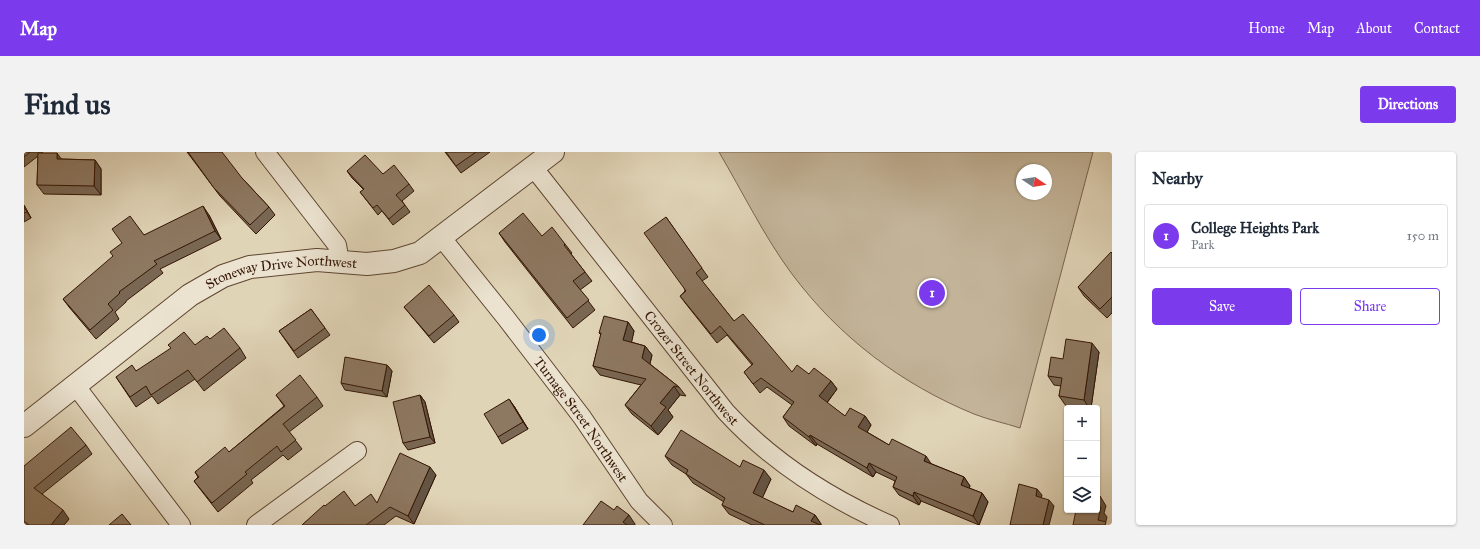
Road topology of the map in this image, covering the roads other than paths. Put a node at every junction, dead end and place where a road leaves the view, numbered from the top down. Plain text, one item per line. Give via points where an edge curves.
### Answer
1 (266, 152) edge
2 (544, 157) edge
3 (441, 237) junction
4 (340, 262) junction
5 (75, 385) junction
6 (24, 426) edge
7 (357, 451) dead end
8 (181, 525) edge
9 (256, 525) edge
10 (663, 525) edge
11 (890, 525) edge

1 - 4 street via 337,245
2 - 3 street, Stoneway Drive Northwest
2 - 11 street, Crozer Street Northwest via 726,412 773,455 816,486 859,511
3 - 4 street, Stoneway Drive Northwest via 420,253 394,261 367,264
3 - 10 street, Turnage Street Northwest via 582,417 639,501
4 - 5 street, Stoneway Drive Northwest via 317,260 250,267 223,276 190,295
5 - 6 street, Stoneway Drive Northwest
5 - 8 street
7 - 9 street

